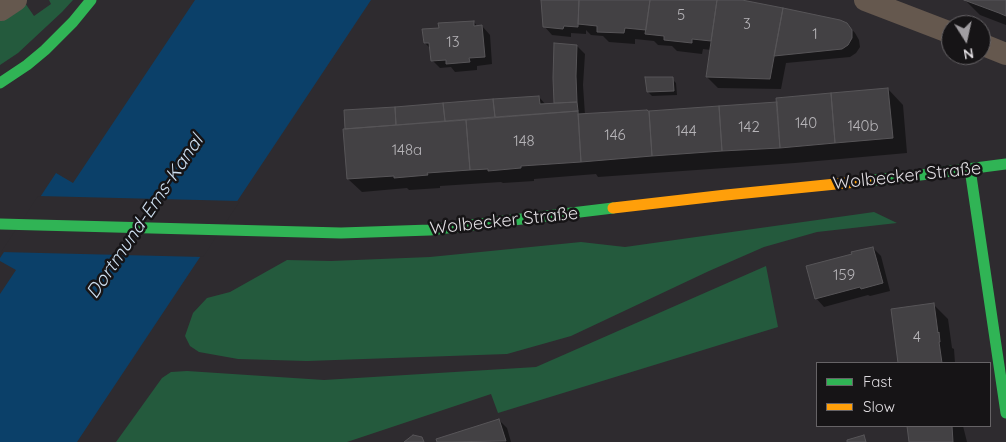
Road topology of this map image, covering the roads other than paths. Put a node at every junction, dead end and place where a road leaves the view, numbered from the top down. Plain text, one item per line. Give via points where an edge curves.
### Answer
1 (91, 0) edge
2 (865, 0) edge
3 (941, 29) edge
4 (991, 48) edge
5 (1006, 54) edge
6 (0, 83) edge
7 (1006, 164) edge
8 (970, 169) junction
9 (0, 224) edge
10 (1006, 413) edge

1 - 6 main road via 45,50
2 - 3 street
4 - 5 street
7 - 8 main road, Wolbecker Straße
8 - 9 main road, Wolbecker Straße via 430,230 341,233
8 - 10 main road

